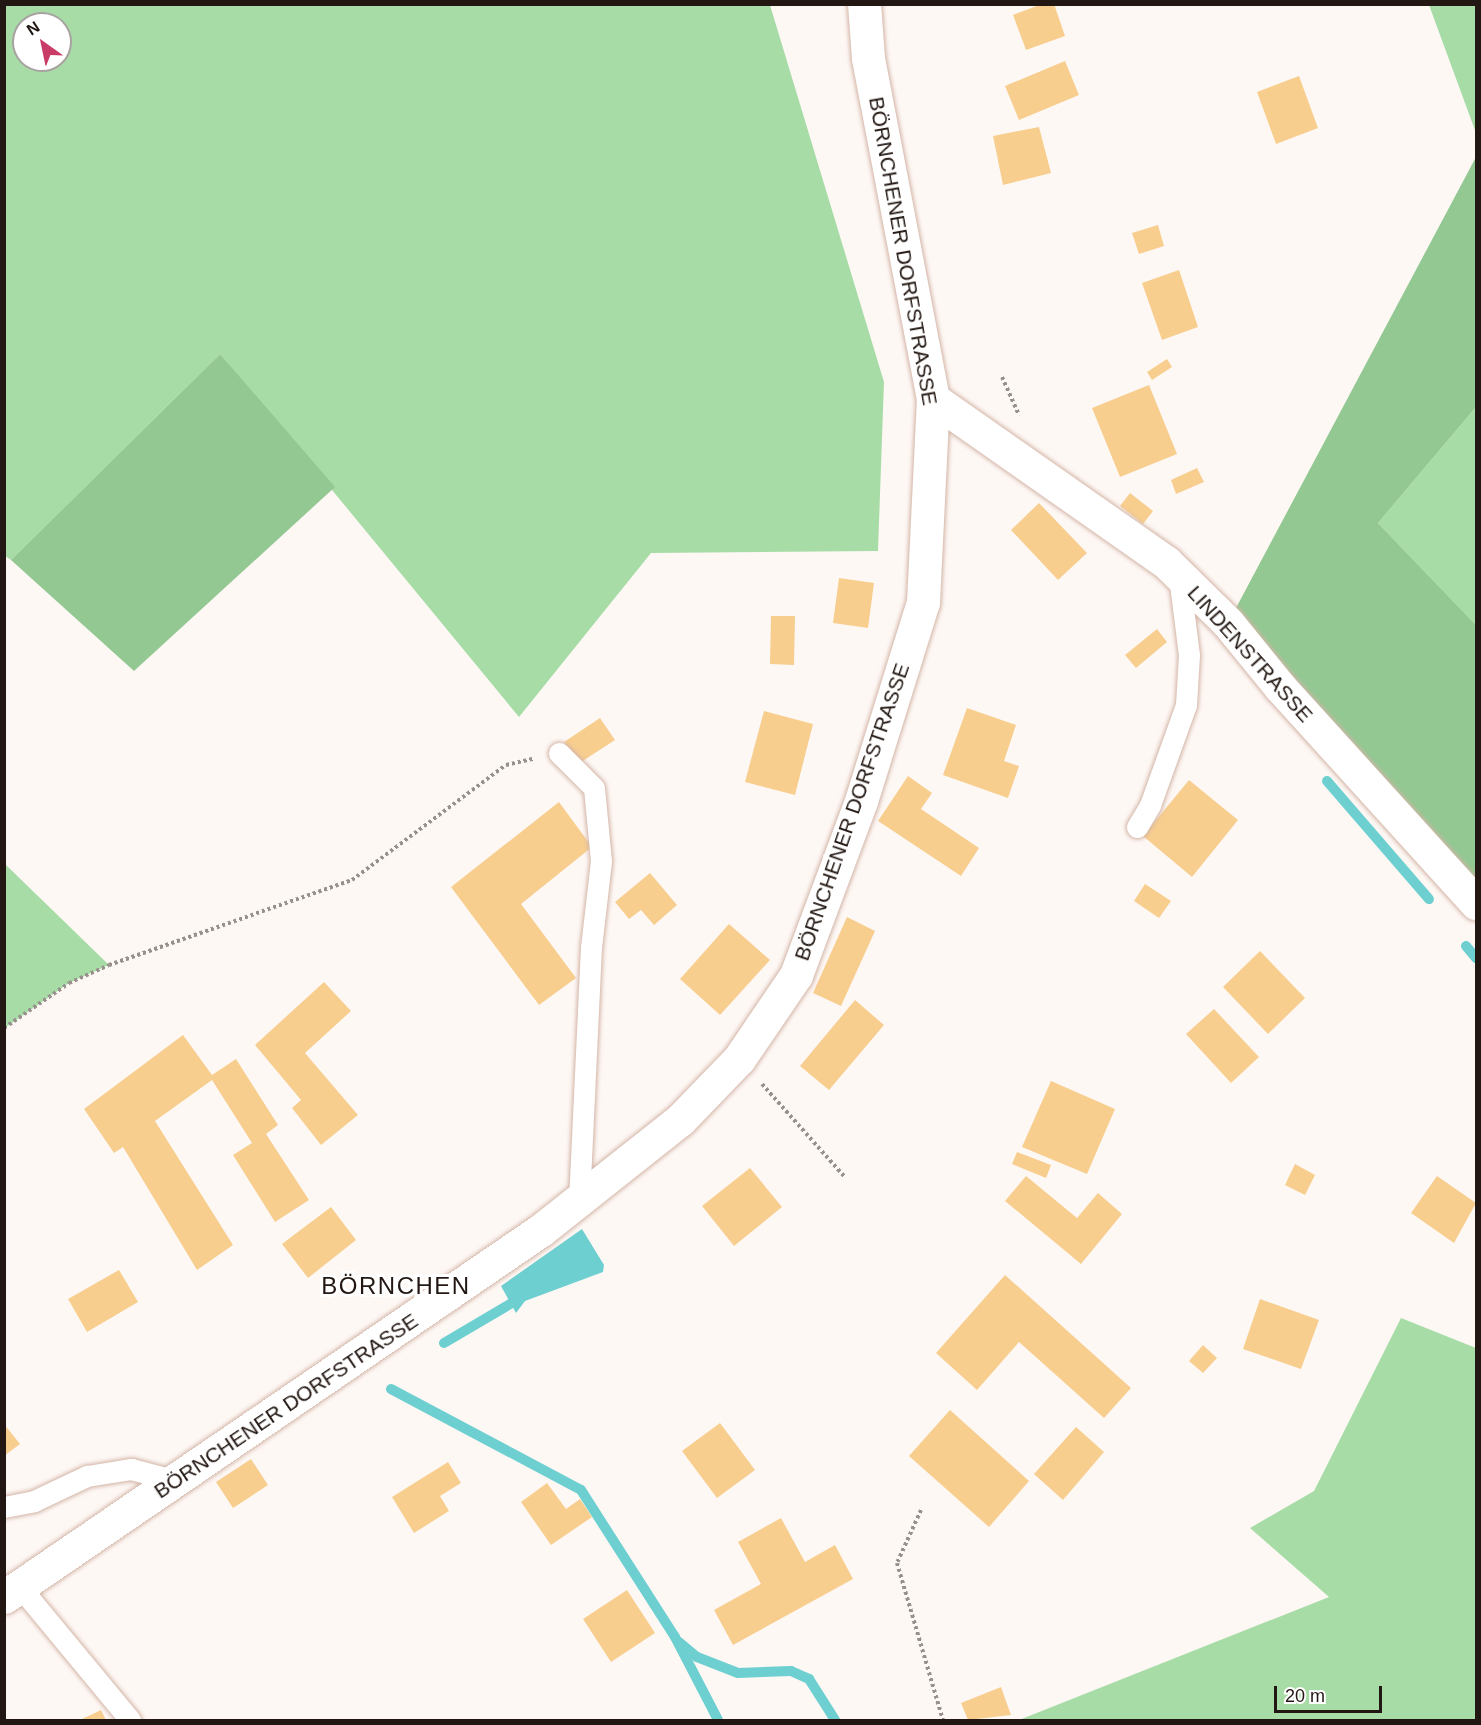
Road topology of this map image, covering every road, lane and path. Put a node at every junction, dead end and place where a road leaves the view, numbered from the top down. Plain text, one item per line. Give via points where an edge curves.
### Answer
1 (864, 4) edge
2 (933, 399) junction
3 (1179, 576) junction
4 (559, 753) joint
5 (1137, 827) dead end
6 (1476, 903) edge
7 (4, 1028) edge
8 (739, 1059) junction
9 (845, 1177) dead end
10 (579, 1200) junction
11 (172, 1480) junction
12 (4, 1507) edge
13 (921, 1510) dead end
14 (12, 1592) edge
15 (130, 1720) edge
16 (944, 1720) edge

1 - 2 street, BÖRNCHENER DORFSTRASSE via 868,58
2 - 3 street, LINDENSTRASSE
2 - 8 street, BÖRNCHENER DORFSTRASSE via 923,602 861,801 796,975
3 - 5 lane via 1189,655 1186,705 1150,805
3 - 6 street, LINDENSTRASSE via 1228,623 1280,687
4 - 7 path via 506,765 352,880 109,964 69,983
4 - 10 lane via 594,788 601,861 591,947
8 - 9 path
8 - 10 street, BÖRNCHENER DORFSTRASSE via 680,1120
10 - 11 street, BÖRNCHENER DORFSTRASSE via 392,1337
11 - 12 lane via 131,1469 87,1476 34,1501
11 - 14 street, BÖRNCHENER DORFSTRASSE
13 - 16 path via 897,1563
14 - 15 lane

